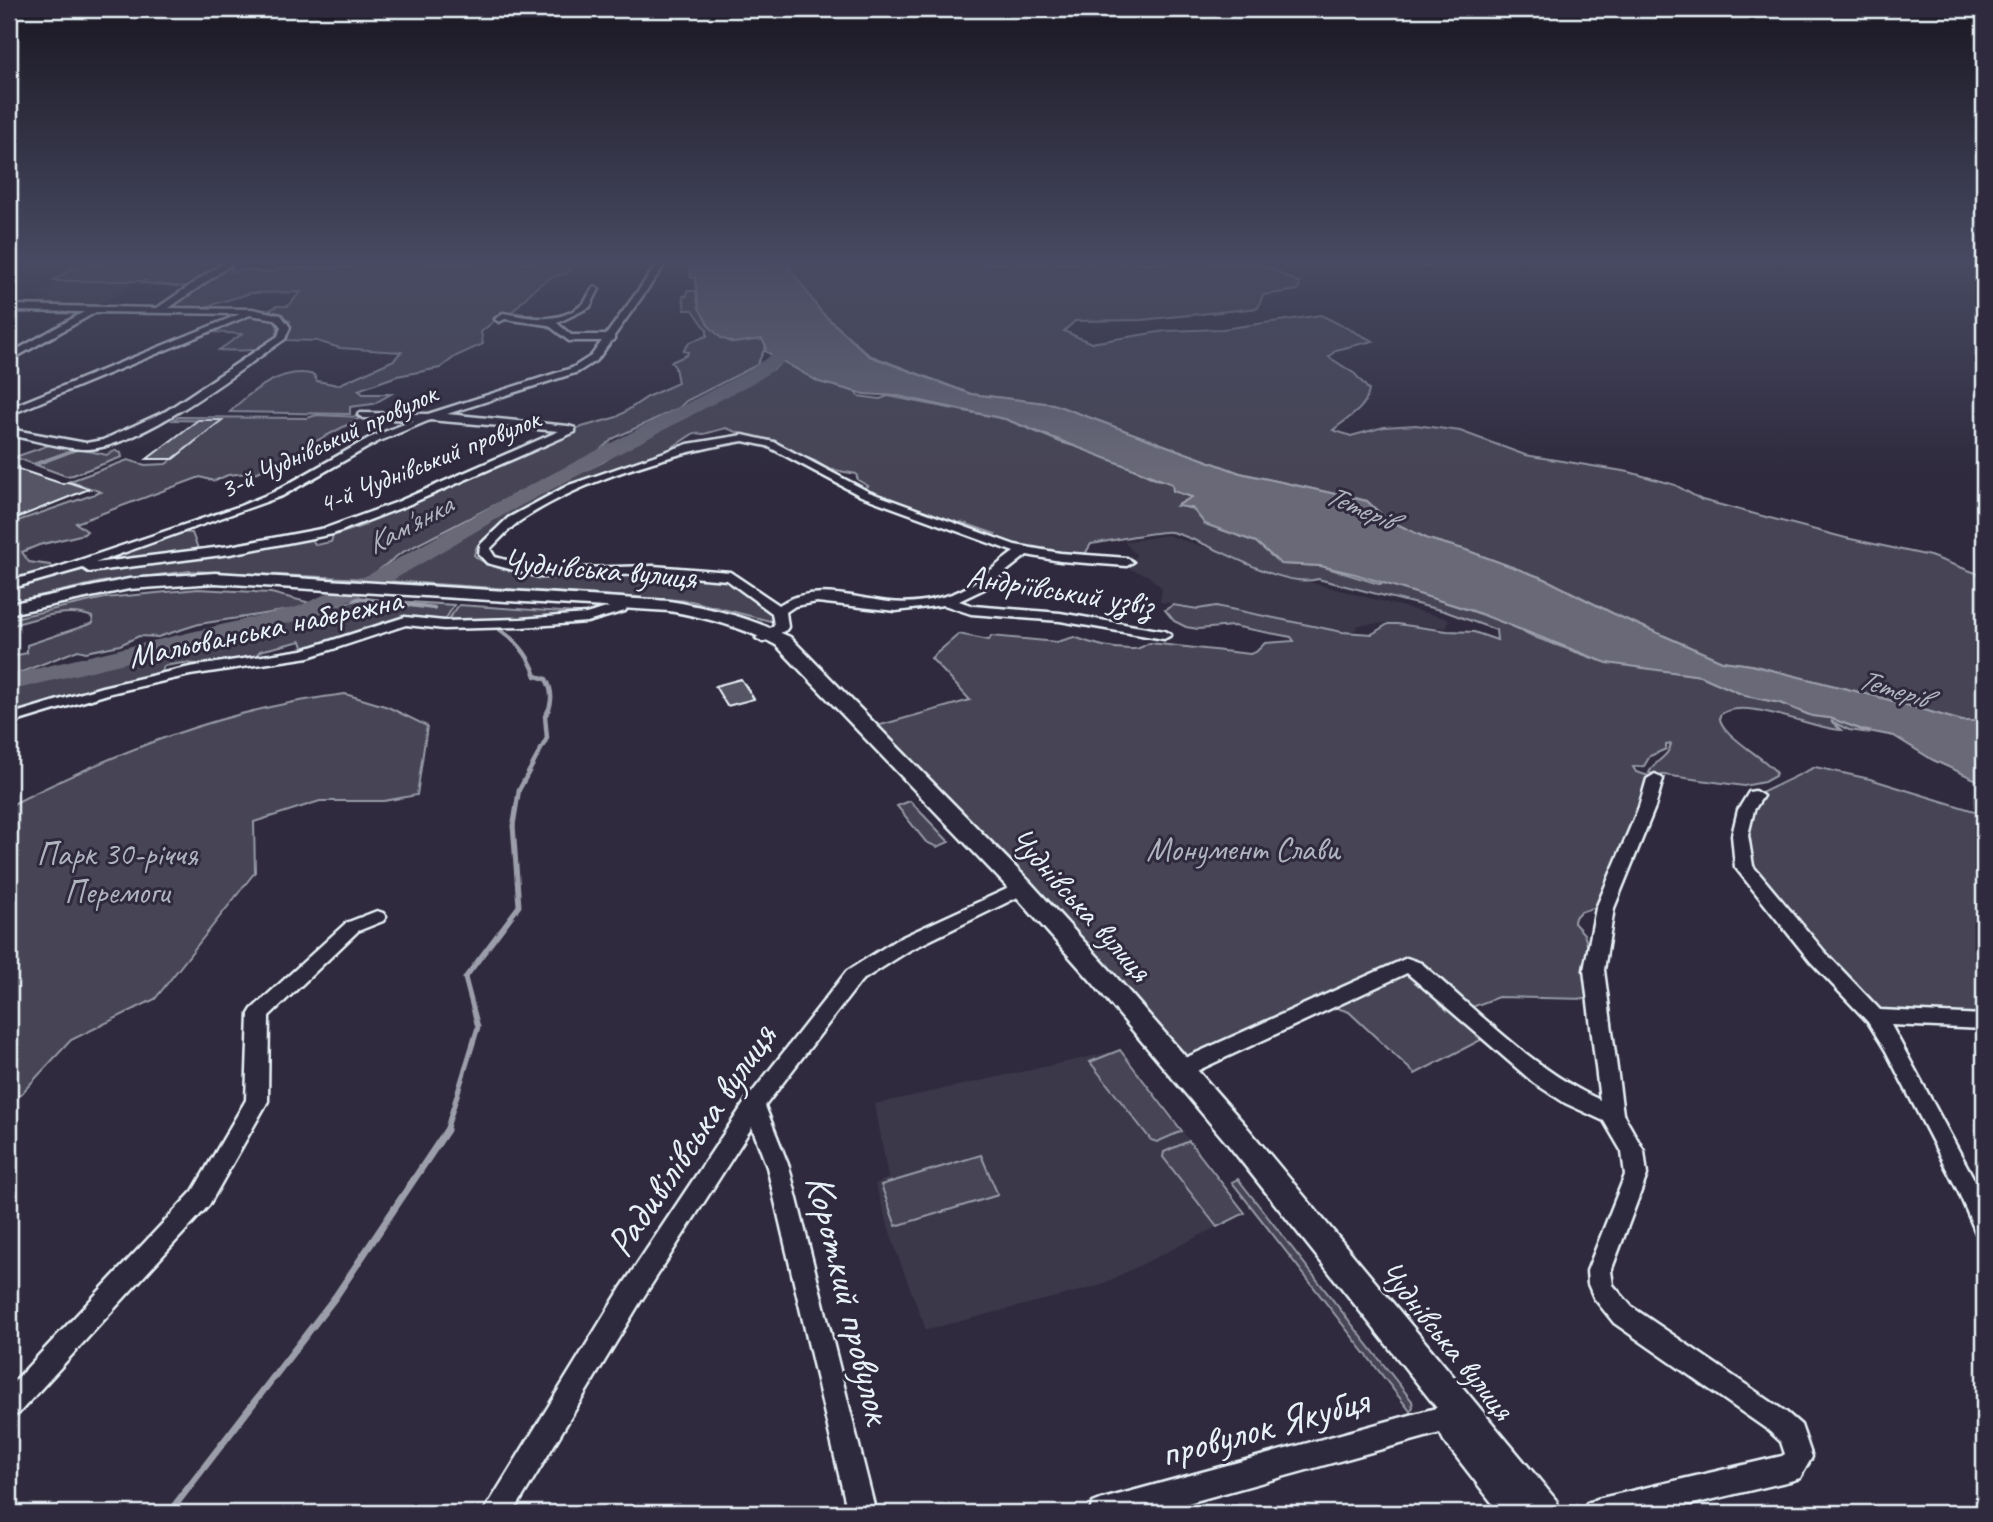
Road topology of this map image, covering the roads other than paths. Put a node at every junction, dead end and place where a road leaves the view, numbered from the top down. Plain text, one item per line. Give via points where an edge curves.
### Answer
1 (51, 334) edge
2 (198, 334) edge
3 (283, 334) edge
4 (564, 334) edge
5 (614, 334) edge
6 (611, 338) junction
7 (9, 358) edge
8 (9, 412) edge
9 (363, 415) dead end
10 (429, 417) junction
11 (9, 432) edge
12 (1024, 551) junction
13 (1127, 562) dead end
14 (55, 573) junction
15 (9, 585) edge
16 (421, 593) junction
17 (946, 601) junction
18 (620, 608) junction
19 (9, 611) edge
20 (771, 628) junction
21 (1164, 635) dead end
22 (9, 720) edge
23 (1655, 779) dead end
24 (1755, 796) dead end
25 (1017, 890) junction
26 (377, 917) dead end
27 (1875, 1017) junction
28 (1984, 1022) edge
29 (1181, 1069) junction
30 (754, 1105) junction
31 (1612, 1115) junction
32 (1984, 1226) edge
33 (9, 1405) edge
34 (1447, 1418) junction
35 (497, 1513) edge
36 (862, 1513) edge
37 (1103, 1513) edge
38 (1523, 1513) edge
39 (1543, 1513) edge
40 (1597, 1513) edge

1 - 7 street
2 - 8 street
3 - 11 street via 170,413 116,439 91,446
4 - 6 street via 569,338
5 - 6 street, 3-й Чуднівський провулок
6 - 10 street, 3-й Чуднівський провулок via 594,358 575,370
9 - 10 street
10 - 14 street, 3-й Чуднівський провулок via 373,440 267,498
10 - 14 street, 4-й Чуднівський провулок via 571,430 329,531 230,550
12 - 13 street
12 - 17 street, Андріївський узвіз via 980,588
12 - 20 street via 864,494 770,444 743,438 692,446 573,487 512,521 484,548 491,560 540,573 666,570 730,576
14 - 15 street, 3-й Чуднівський провулок
16 - 18 main road, Чуднівська вулиця
16 - 19 main road via 211,583 145,587
16 - 20 main road, Чуднівська вулиця via 669,606
17 - 20 street, Андріївський узвіз via 902,606 834,598 795,603
17 - 21 street, Андріївський узвіз via 971,610 1060,617
18 - 20 main road, Чуднівська вулиця
18 - 22 street, Мальованська набережна via 587,618 521,622 444,625 405,621 304,654 190,671
20 - 25 main road, Чуднівська вулиця via 790,658
23 - 31 street via 1605,908 1595,959
24 - 27 street via 1740,835 1744,867 1817,956
25 - 29 main road, Чуднівська вулиця
25 - 30 street, Радивілівська вулиця via 903,945 854,976
25 - 34 main road, Чуднівська вулиця via 1214,1126
26 - 33 street via 352,927 259,1014 257,1101 201,1198
27 - 28 street
27 - 32 street
29 - 31 street via 1407,965 1541,1077
29 - 39 main road, Чуднівська вулиця
30 - 35 street, Радивілівська вулиця
30 - 36 street, Короткий провулок via 778,1167
31 - 40 street via 1633,1151 1636,1175 1599,1271 1605,1297 1637,1325 1777,1421 1791,1434 1800,1457 1790,1468
34 - 37 street, провулок Якубця
34 - 38 main road, Чуднівська вулиця

